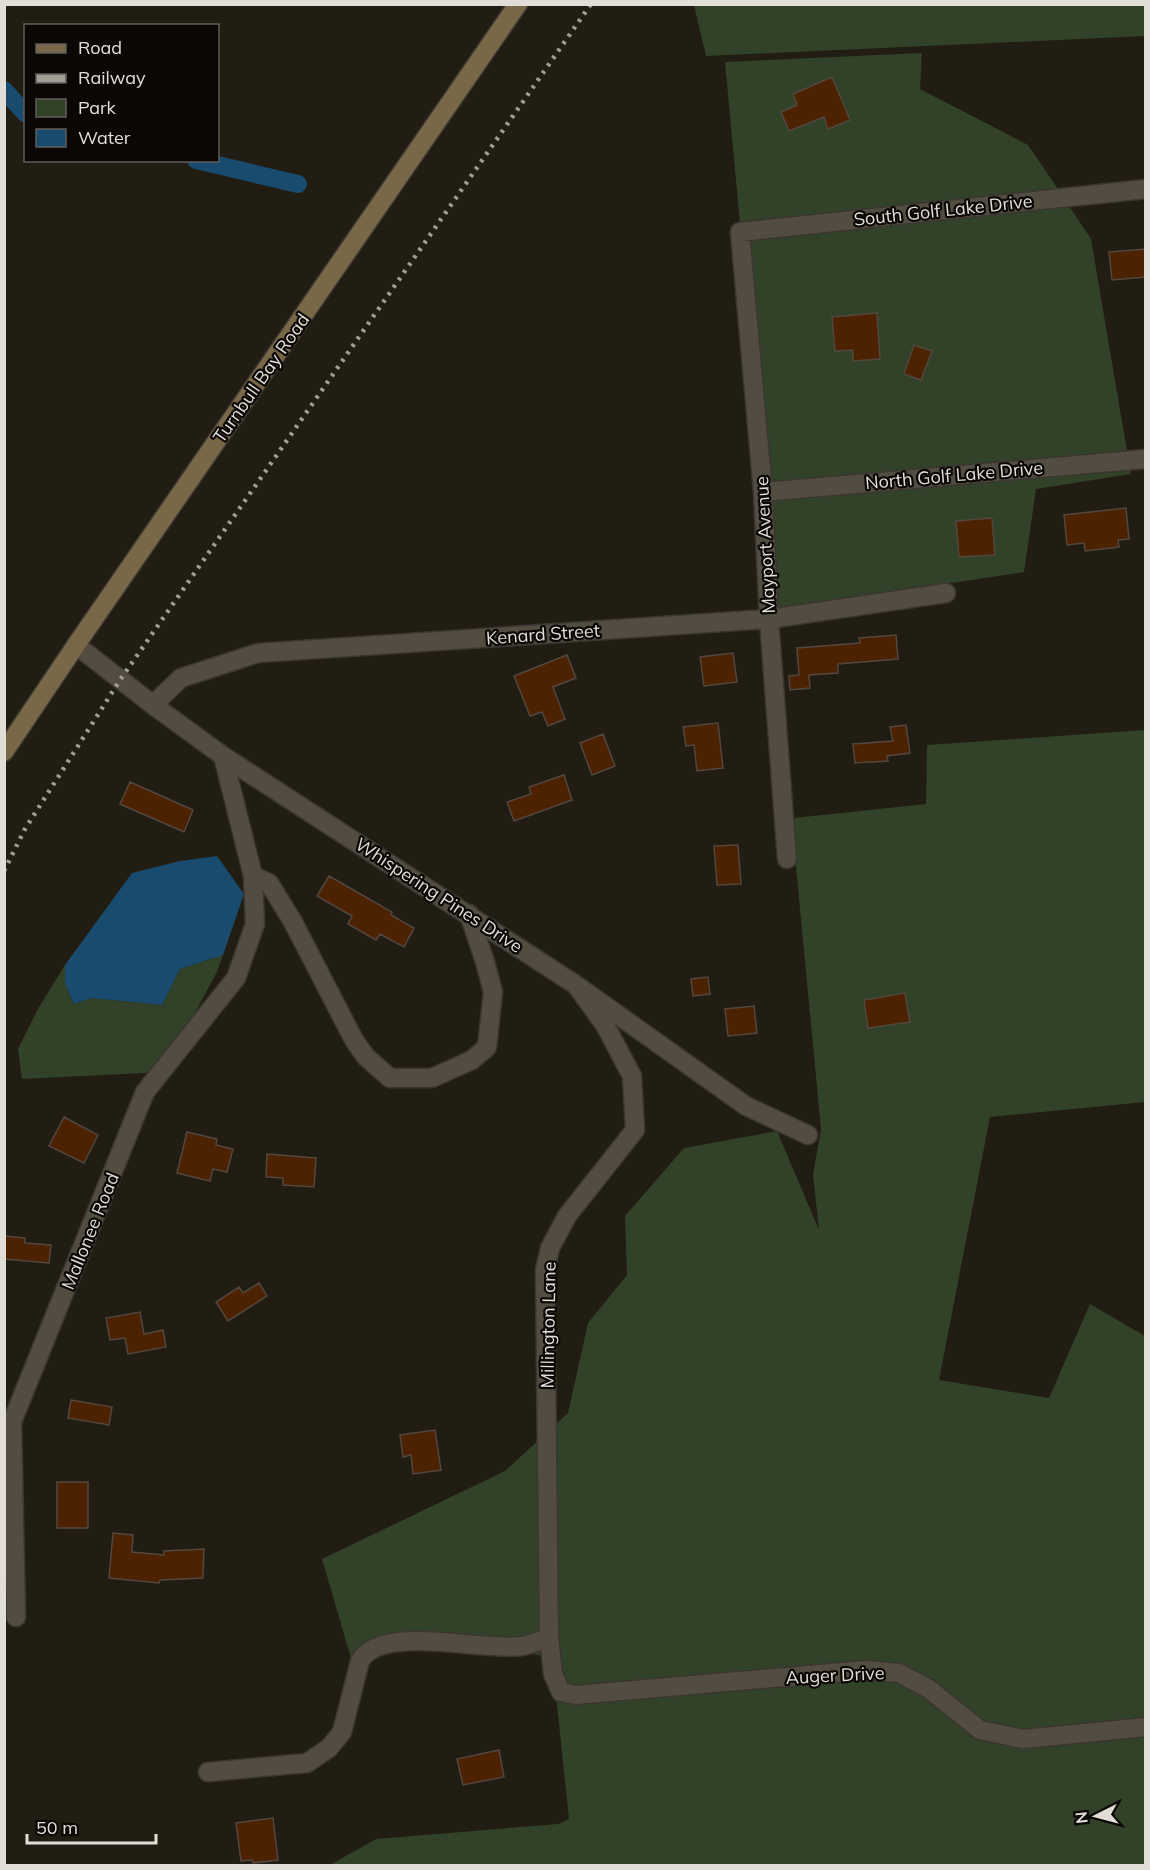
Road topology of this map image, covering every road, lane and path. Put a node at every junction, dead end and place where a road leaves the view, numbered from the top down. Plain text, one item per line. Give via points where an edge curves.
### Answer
1 (518, 4) edge
2 (1146, 189) edge
3 (740, 232) joint
4 (1146, 459) edge
5 (763, 492) junction
6 (946, 593) dead end
7 (769, 619) junction
8 (76, 645) junction
9 (153, 705) junction
10 (4, 752) edge
11 (223, 756) junction
12 (787, 859) dead end
13 (253, 876) junction
14 (469, 915) junction
15 (576, 985) junction
16 (808, 1135) dead end
17 (16, 1617) dead end
18 (549, 1637) junction
19 (1146, 1727) edge
20 (208, 1772) dead end

1 - 8 street, Turnbull Bay Road
2 - 3 street, South Golf Lake Drive
3 - 5 street, Mayport Avenue
4 - 5 street, North Golf Lake Drive
5 - 7 street, Mayport Avenue
6 - 7 street, Kenard Street
7 - 9 street, Kenard Street via 258,652 182,678
7 - 12 street, Mayport Avenue
8 - 9 street, Whispering Pines Drive
8 - 10 street, Turnbull Bay Road
9 - 11 street, Whispering Pines Drive
11 - 13 street, Mallonee Road
11 - 14 street, Whispering Pines Drive
13 - 14 street via 270,883 354,1040 366,1058 390,1078 432,1078 472,1060 488,1047 493,992
13 - 17 street, Mallonee Road via 255,924 236,978 145,1092 12,1422
14 - 15 street, Whispering Pines Drive
15 - 16 street, Whispering Pines Drive via 746,1106
15 - 18 street, Millington Lane via 605,1024 632,1076 635,1130 567,1216 550,1248 545,1270
18 - 19 street, Auger Drive via 553,1674 561,1692 576,1695 866,1670 899,1672 929,1689 980,1730 1023,1739
18 - 20 street via 521,1646 401,1641 379,1644 360,1661 342,1732 328,1748 307,1763

